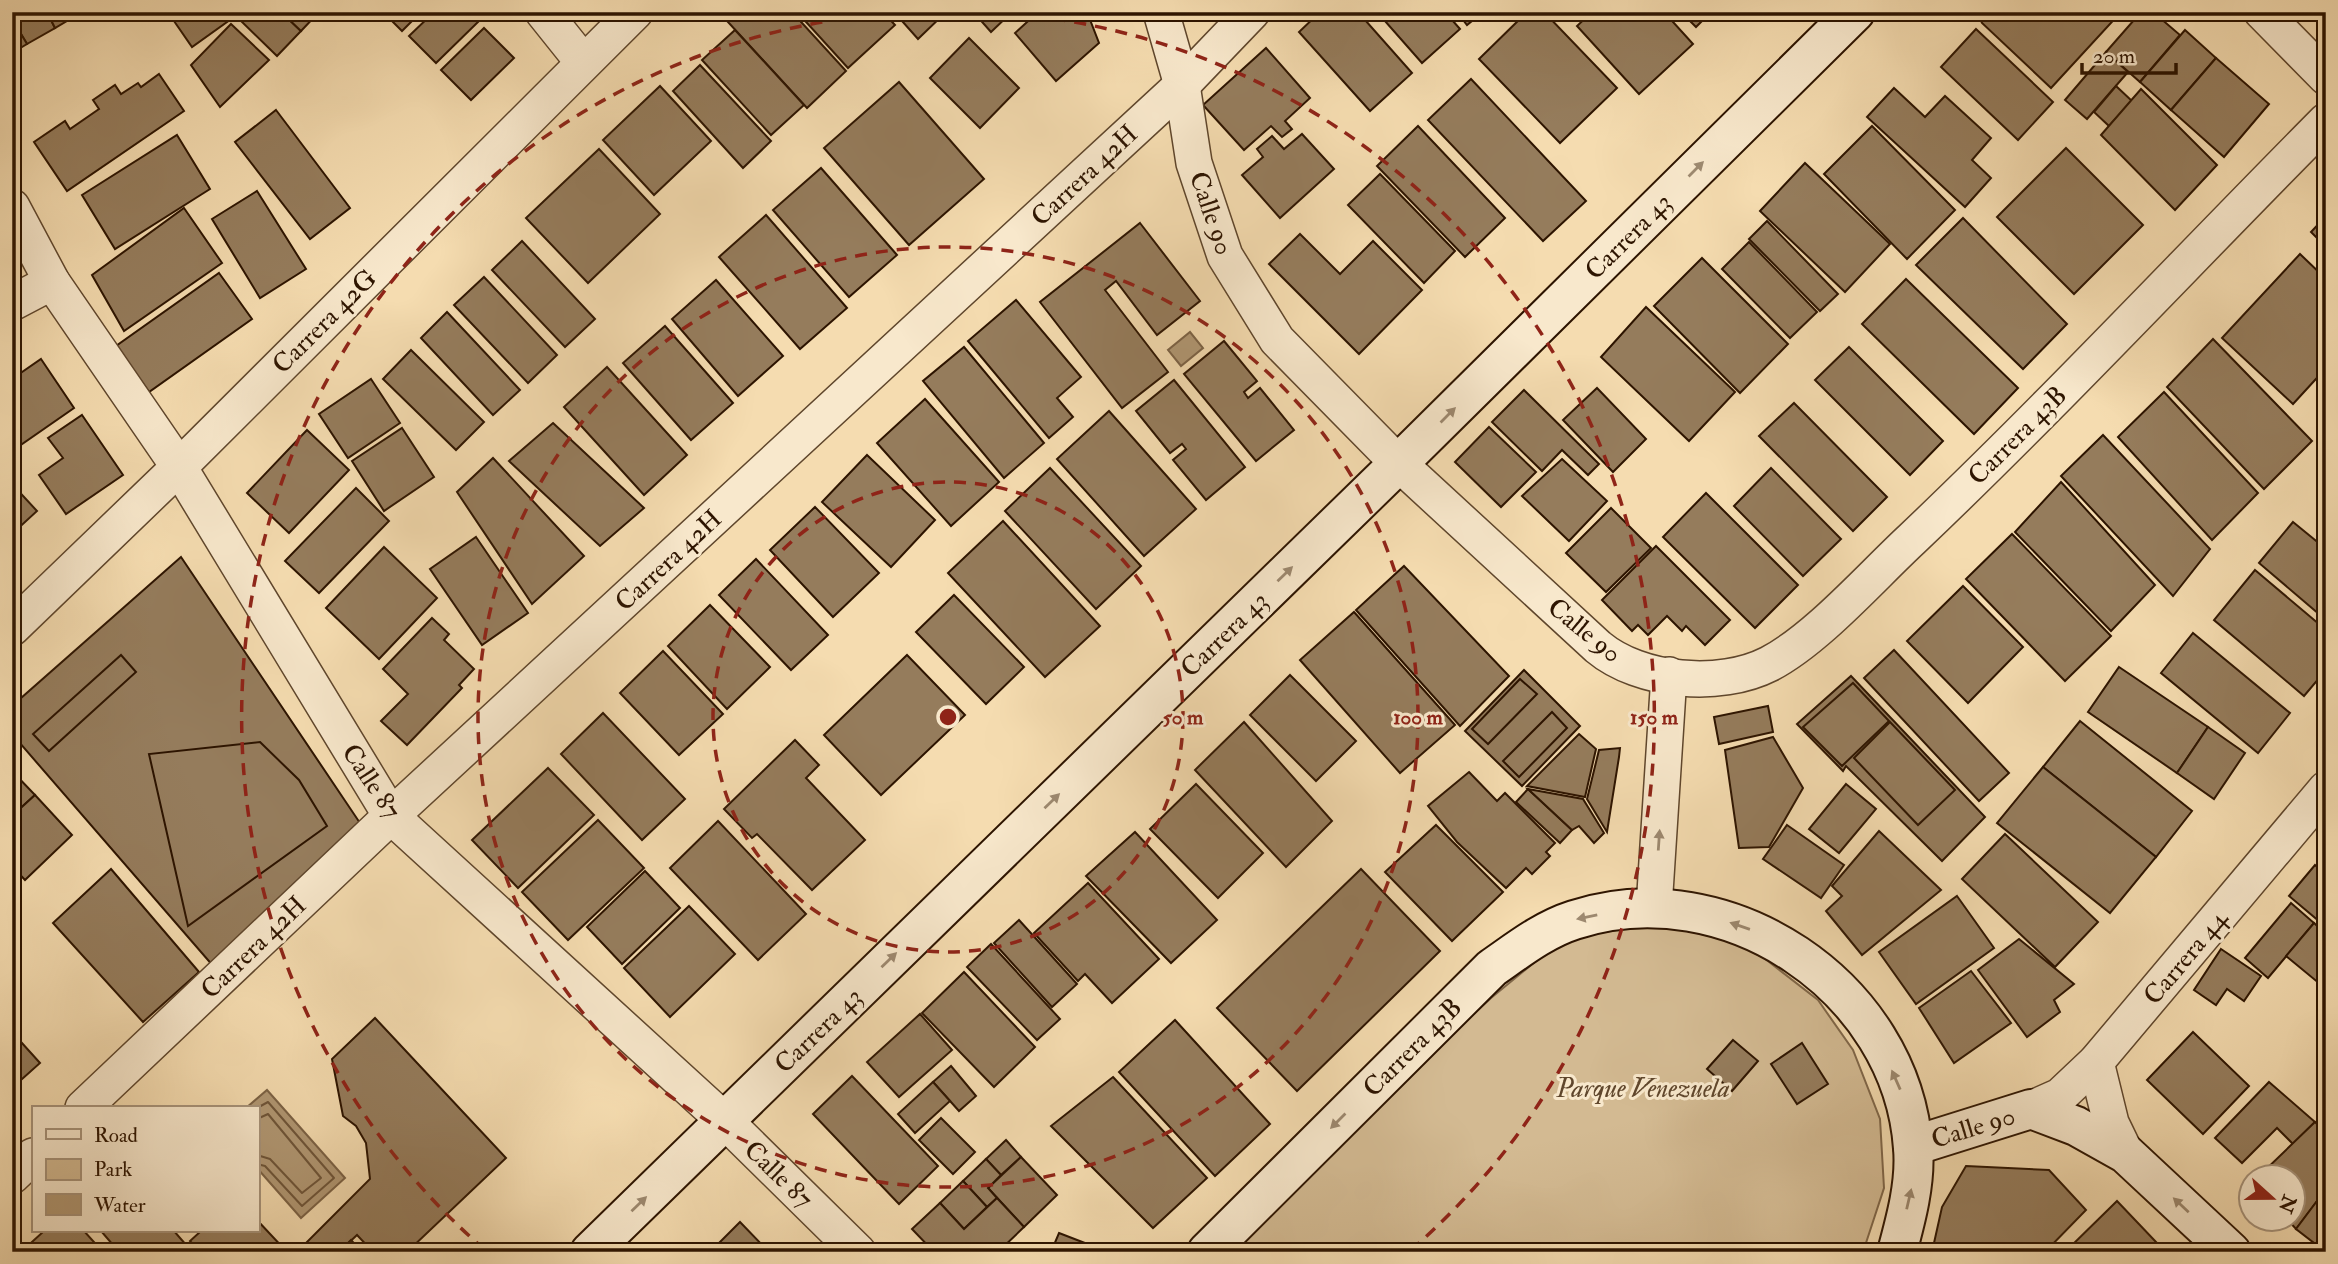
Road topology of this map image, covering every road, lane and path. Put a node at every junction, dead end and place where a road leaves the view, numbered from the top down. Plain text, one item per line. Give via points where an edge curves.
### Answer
1 (544, 12) edge
2 (635, 12) edge
3 (1161, 12) edge
4 (1252, 12) edge
5 (1855, 12) edge
6 (2262, 12) edge
7 (583, 62) junction
8 (2326, 77) edge
9 (1182, 85) junction
10 (2326, 121) edge
11 (12, 207) edge
12 (52, 282) junction
13 (12, 303) edge
14 (1399, 463) junction
15 (179, 467) junction
16 (12, 628) edge
17 (1669, 675) junction
18 (2326, 789) edge
19 (391, 816) junction
20 (1654, 908) junction
21 (2096, 1062) junction
22 (85, 1106) edge
23 (2031, 1109) junction
24 (725, 1121) junction
25 (1913, 1146) junction
26 (2126, 1154) junction
27 (32, 1157) edge
28 (12, 1176) edge
29 (590, 1252) edge
30 (858, 1252) edge
31 (1208, 1252) edge
32 (1897, 1252) edge
33 (2231, 1252) edge

1 - 7 street
2 - 7 street, Carrera 42G
3 - 9 street, Calle 90
4 - 9 street, Carrera 42H
14 -> 5 street, Carrera 43
6 - 8 street
7 - 15 street, Carrera 42G
9 - 14 street, Calle 90 via 1194,163 1225,256 1277,340
9 - 19 street, Carrera 42H
10 - 17 street, Carrera 43B via 1947,506 1800,642 1770,664 1726,679
11 - 12 street, Calle 87
12 - 13 street
12 - 15 street, Calle 87
14 - 17 street, Calle 90 via 1603,652 1617,661
24 -> 14 street, Carrera 43
15 - 16 street, Carrera 42G
15 - 19 street, Calle 87
20 -> 17 street
18 - 21 street, Carrera 44
19 - 22 street, Carrera 42H
19 - 24 street, Calle 87
25 -> 20 street, Calle 90 via 1902,1092 1880,1042 1838,988 1807,960 1760,933 1708,915
20 -> 31 street, Carrera 43B via 1574,920 1538,936 1492,968
21 - 23 street, Carrera 44 via 2060,1096
21 - 26 street, Calle 90 via 2111,1123
23 - 25 street, Calle 90
23 - 26 street, Calle 90 via 2077,1126
29 -> 24 street, Carrera 43
24 - 30 street, Calle 87
32 -> 25 street via 1913,1179
33 -> 26 street, Calle 90
27 - 28 street

